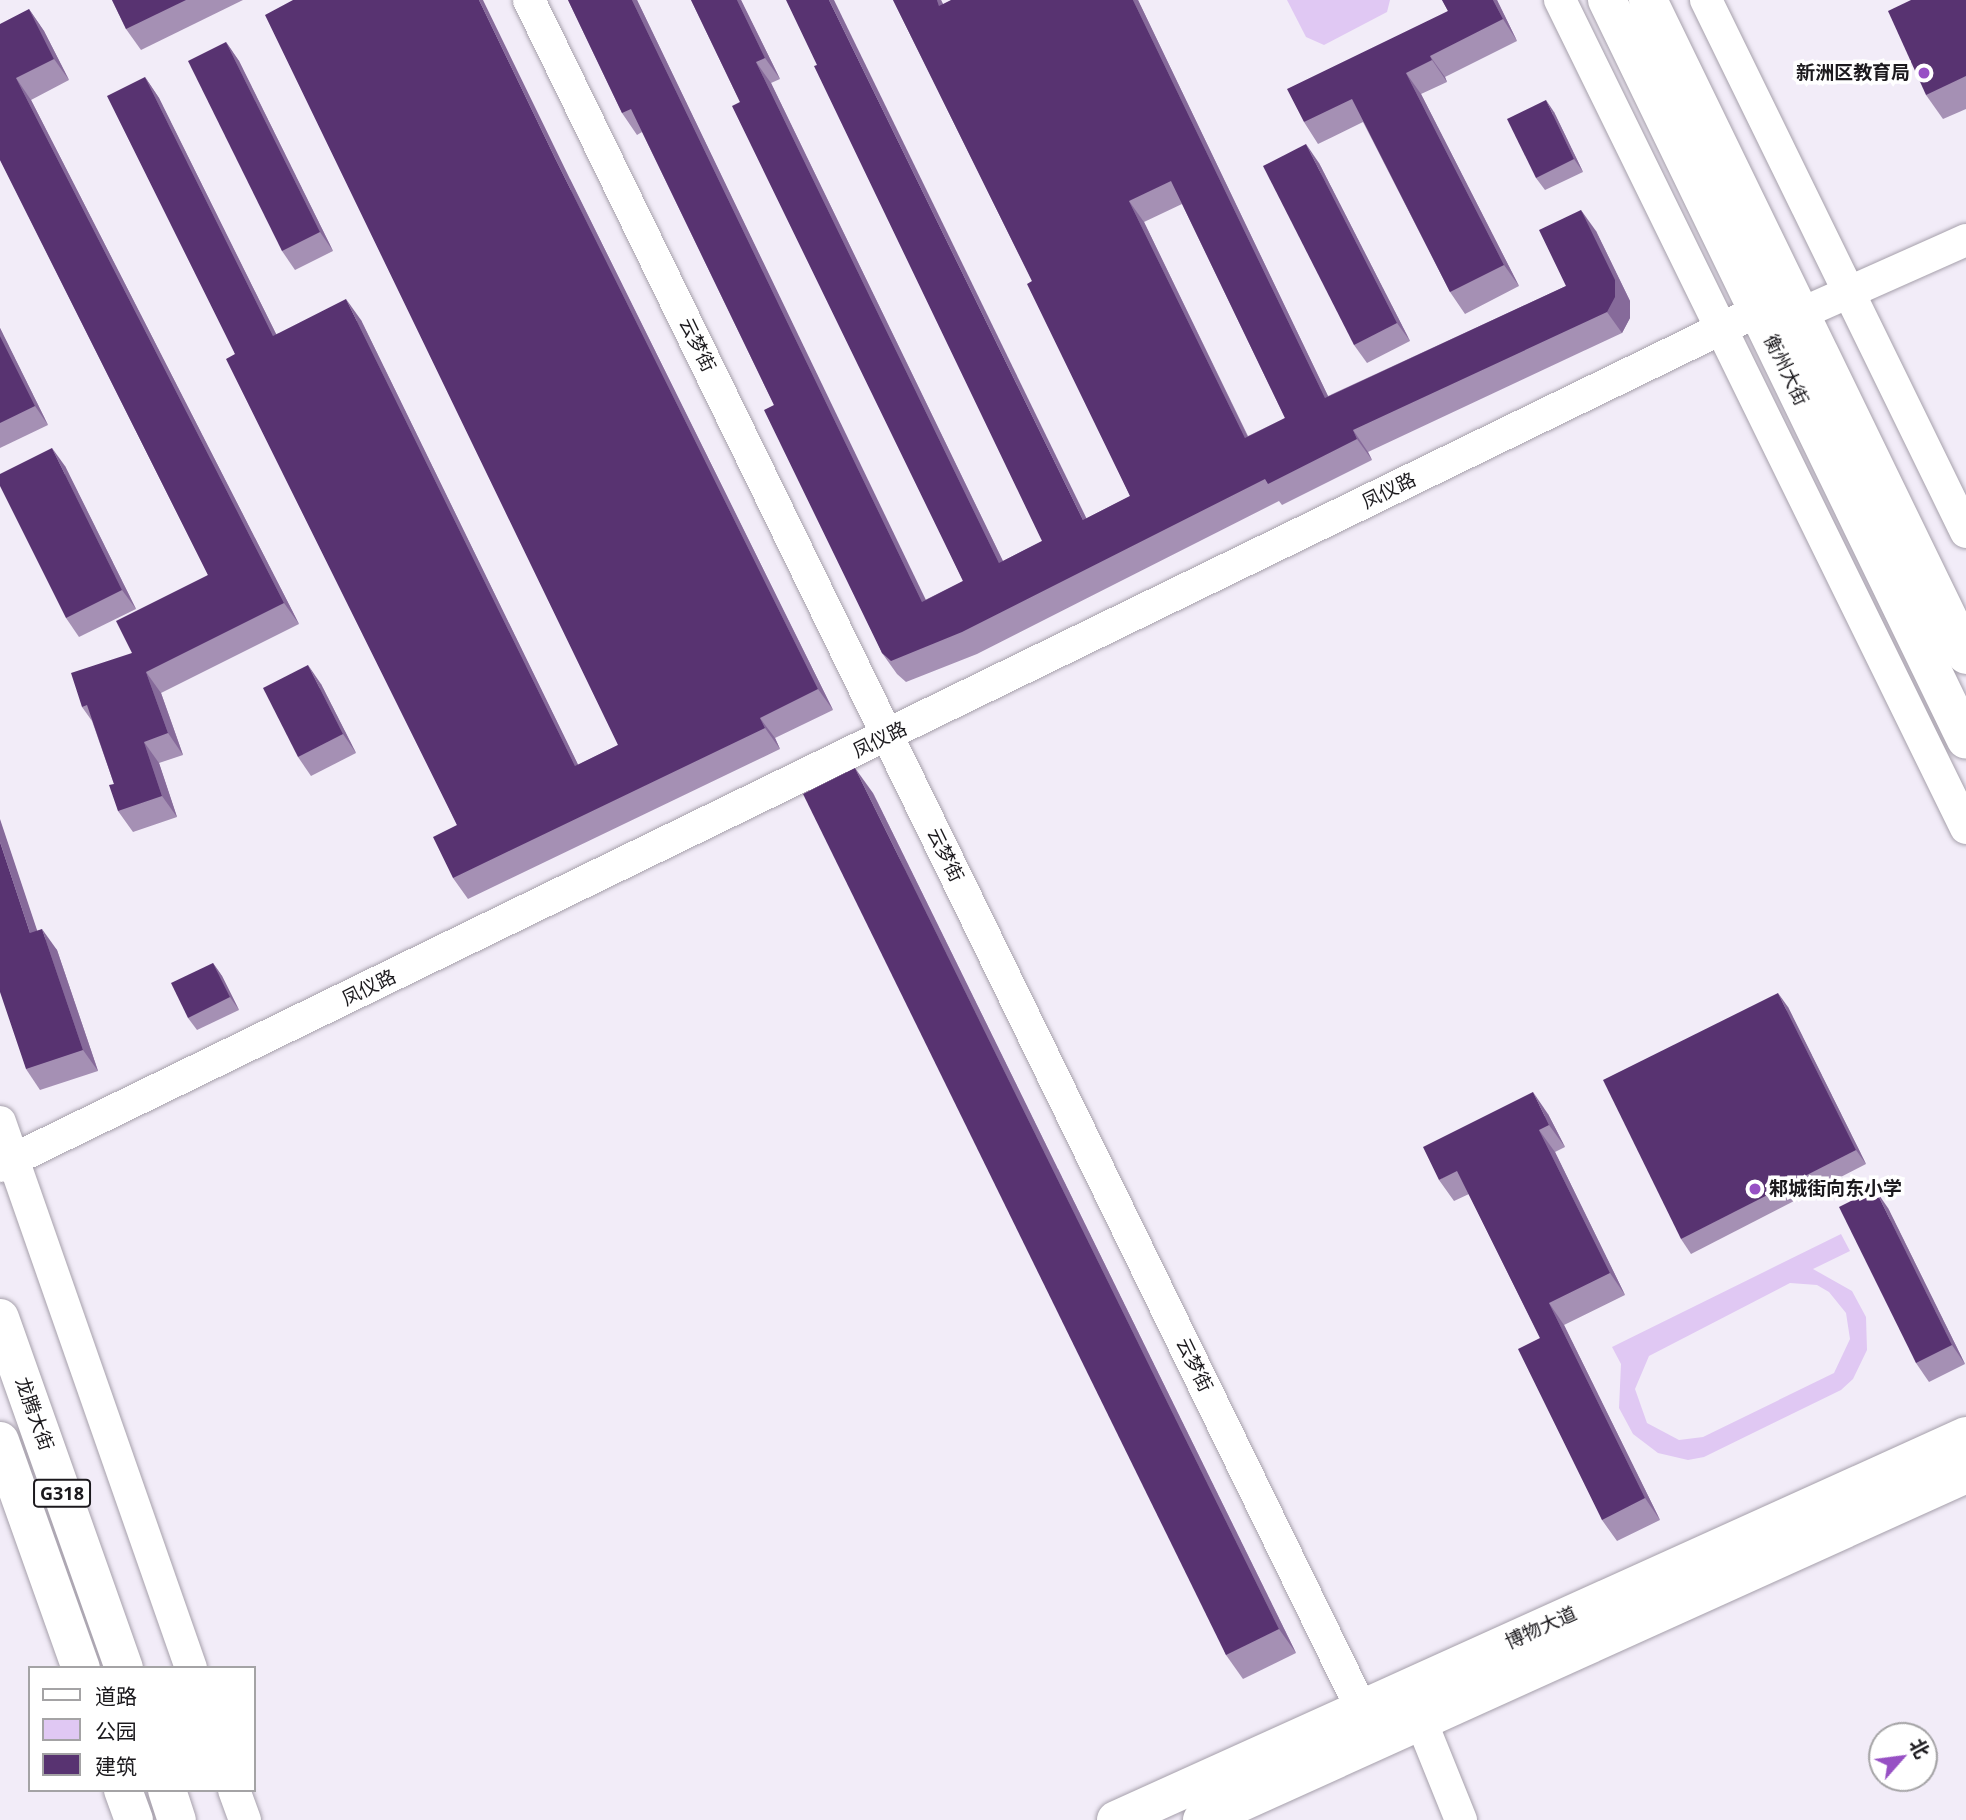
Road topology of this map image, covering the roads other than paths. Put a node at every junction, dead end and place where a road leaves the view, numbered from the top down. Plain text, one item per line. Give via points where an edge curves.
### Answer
1 (529, 0) edge
2 (1560, 0) edge
3 (1607, 0) edge
4 (1648, 0) edge
5 (1706, 0) edge
6 (1966, 240) edge
7 (1849, 292) junction
8 (1758, 311) junction
9 (1800, 313) junction
10 (1721, 329) junction
11 (1966, 532) edge
12 (1966, 655) edge
13 (888, 736) junction
14 (1966, 740) edge
15 (1966, 828) edge
16 (0, 1122) edge
17 (7, 1163) edge
18 (0, 1318) edge
19 (1966, 1436) edge
20 (0, 1441) edge
21 (1966, 1474) edge
22 (79, 1666) edge
23 (123, 1666) edge
24 (190, 1666) edge
25 (1362, 1710) junction
26 (1421, 1721) junction
27 (125, 1792) edge
28 (168, 1792) edge
29 (235, 1792) edge
30 (134, 1820) edge
31 (177, 1820) edge
32 (245, 1820) edge
33 (1116, 1820) edge
34 (1202, 1820) edge
35 (1461, 1820) edge

1 - 13 street, 云梦街
2 - 10 street
3 - 8 main road, 衡州大街
4 - 9 main road, 衡州大街
5 - 7 street
6 - 7 street
7 - 9 street
7 - 11 street
8 - 10 street, 凤仪路
8 - 14 main road, 衡州大街
9 - 12 main road, 衡州大街
10 - 13 street, 凤仪路
10 - 15 street
13 - 17 street, 凤仪路
13 - 25 street, 云梦街
16 - 17 street
17 - 24 street
18 - 23 main road, 龙腾大街 / G318
19 - 25 main road, 博物大道
20 - 22 main road, G318
21 - 26 main road, 博物大道
25 - 33 main road, 博物大道
26 - 34 main road, 博物大道
26 - 35 street
27 - 30 main road
28 - 31 main road
29 - 32 street

